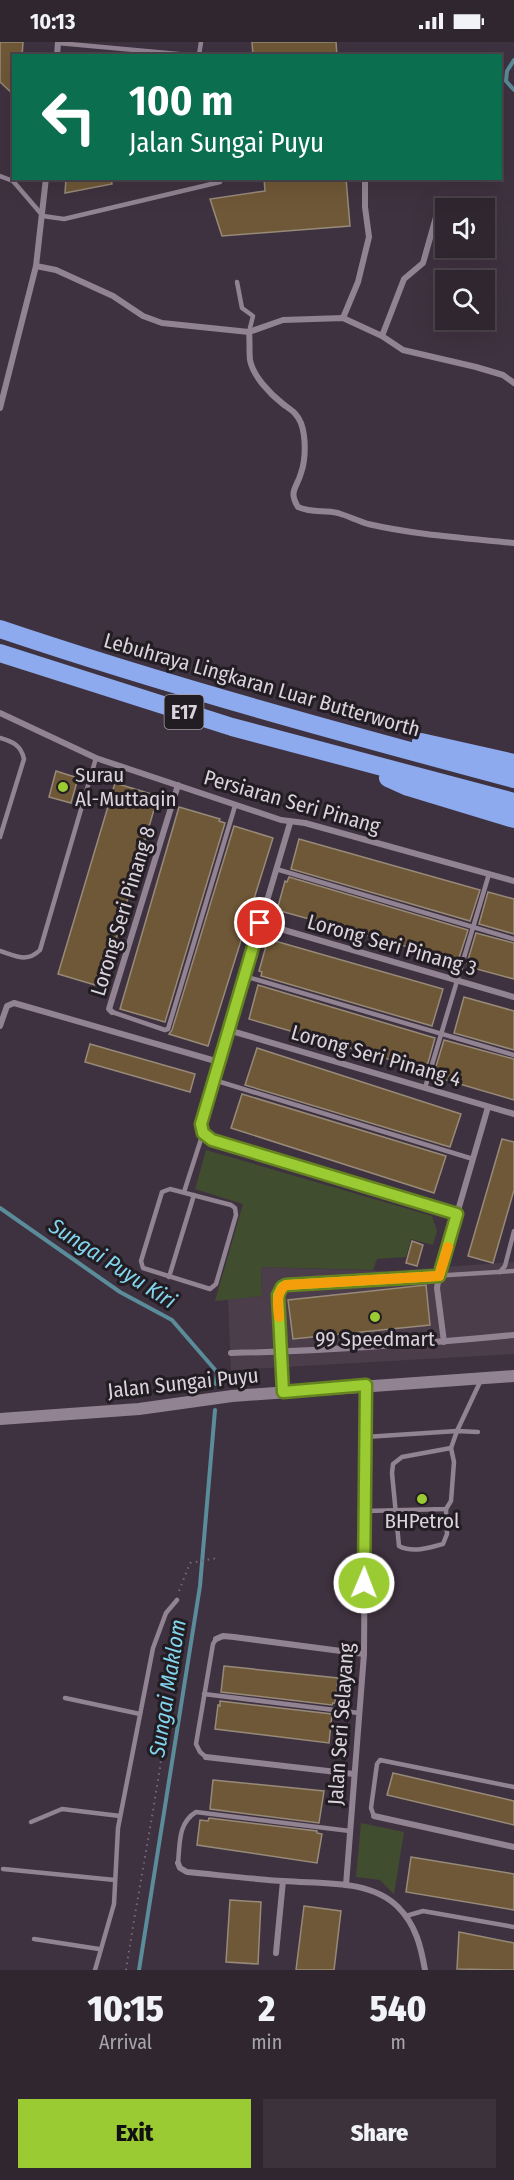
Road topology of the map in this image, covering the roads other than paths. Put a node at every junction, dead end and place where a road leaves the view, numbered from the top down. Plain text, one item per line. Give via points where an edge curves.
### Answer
1 (58, 43) edge
2 (99, 44) edge
3 (190, 54) edge
4 (0, 176) edge
5 (46, 180) edge
6 (365, 180) edge
7 (220, 182) dead end
8 (43, 216) junction
9 (435, 221) edge
10 (36, 266) junction
11 (237, 282) dead end
12 (343, 318) junction
13 (249, 332) junction
14 (382, 336) junction
15 (514, 383) edge
16 (0, 408) edge
17 (514, 543) edge
18 (0, 629) edge
19 (0, 653) edge
20 (0, 713) edge
21 (342, 733) junction
22 (0, 738) edge
23 (337, 754) junction
24 (96, 758) junction
25 (514, 763) edge
26 (514, 779) edge
27 (178, 785) junction
28 (514, 802) edge
29 (235, 806) junction
30 (514, 819) edge
31 (290, 823) junction
32 (0, 837) edge
33 (276, 869) junction
34 (489, 874) junction
35 (514, 880) edge
36 (260, 923) junction
37 (473, 928) junction
38 (514, 939) edge
39 (0, 951) edge
40 (244, 976) junction
41 (457, 981) junction
42 (514, 997) edge
43 (112, 1012) joint
44 (0, 1026) edge
45 (228, 1030) junction
46 (440, 1034) junction
47 (514, 1055) edge
48 (219, 1062) junction
49 (214, 1080) junction
50 (425, 1088) junction
51 (488, 1107) junction
52 (514, 1114) edge
53 (203, 1133) junction
54 (473, 1159) junction
55 (184, 1192) junction
56 (194, 1195) junction
57 (457, 1214) junction
58 (514, 1231) edge
59 (514, 1271) edge
60 (500, 1272) junction
61 (439, 1276) junction
62 (169, 1277) junction
63 (514, 1335) edge
64 (444, 1342) junction
65 (282, 1352) junction
66 (231, 1353) dead end
67 (514, 1376) edge
68 (483, 1377) junction
69 (366, 1385) junction
70 (283, 1392) junction
71 (0, 1419) edge
72 (457, 1431) junction
73 (478, 1432) dead end
74 (365, 1437) junction
75 (451, 1448) junction
76 (446, 1509) junction
77 (365, 1511) junction
78 (395, 1511) junction
79 (177, 1600) road end
80 (216, 1639) joint
81 (364, 1654) junction
82 (204, 1694) junction
83 (65, 1698) dead end
84 (359, 1713) junction
85 (140, 1714) junction
86 (206, 1757) joint
87 (354, 1774) junction
88 (514, 1787) edge
89 (120, 1816) junction
90 (374, 1816) joint
91 (31, 1822) dead end
92 (350, 1831) junction
93 (514, 1847) edge
94 (178, 1863) joint
95 (3, 1869) dead end
96 (115, 1880) junction
97 (283, 1881) junction
98 (346, 1885) junction
99 (406, 1916) junction
100 (514, 1927) edge
101 (34, 1939) dead end
102 (99, 1949) junction
103 (276, 1953) dead end
104 (95, 1970) edge
105 (425, 1970) edge

1 - 2 lane
2 - 3 lane
4 - 8 lane via 13,181
5 - 8 street
6 - 12 street via 369,237 358,282
7 - 8 lane via 64,219
8 - 10 street
9 - 14 street via 423,263 404,279
10 - 13 street via 56,270 94,287 162,323
10 - 16 street
11 - 13 lane via 242,308 253,316
12 - 13 street via 283,320
12 - 14 street
13 - 17 street via 250,362 258,378 294,411 302,424 304,455 293,490 298,507 396,529
14 - 15 street via 403,351 476,367 503,375
18 - 21 highway, Lebuhraya Lingkaran Luar Butterworth / E17
19 - 23 highway, E17 via 232,727
20 - 24 street, Persiaran Seri Pinang
21 - 25 highway via 411,740
21 - 26 highway, Lebuhraya Lingkaran Luar Butterworth / E17
22 - 32 lane via 15,743 24,759
23 - 28 highway, E17
23 - 30 highway via 408,787
24 - 27 street, Persiaran Seri Pinang
24 - 39 lane via 40,950 33,957 23,958
27 - 29 street, Persiaran Seri Pinang
27 - 43 street, Lorong Seri Pinang 8 via 109,1009
29 - 31 street, Persiaran Seri Pinang
29 - 43 lane via 168,1029
31 - 33 street
31 - 34 street, Persiaran Seri Pinang via 305,823
33 - 36 street
33 - 37 lane
34 - 35 street, Persiaran Seri Pinang
34 - 37 lane
36 - 40 street
36 - 41 street, Lorong Seri Pinang 3
37 - 38 lane
37 - 41 lane
40 - 45 street
40 - 46 lane
41 - 42 street, Lorong Seri Pinang 3
41 - 46 lane
44 - 48 street via 7,1006 14,1003
45 - 48 street
45 - 50 street, Lorong Seri Pinang 4
46 - 47 lane
46 - 50 lane
48 - 49 street
49 - 53 street via 201,1124
49 - 54 lane
50 - 51 street, Lorong Seri Pinang 4
51 - 52 street, Lorong Seri Pinang 4
51 - 54 street
53 - 55 lane
53 - 57 street via 212,1140
54 - 57 street
55 - 56 lane
55 - 62 lane via 162,1192 141,1261 143,1268
56 - 62 lane
56 - 62 lane via 235,1208 216,1284 210,1289
57 - 61 street
58 - 60 lane
59 - 60 lane
60 - 61 lane
61 - 64 street
61 - 65 lane via 286,1285 278,1295
63 - 64 street
64 - 65 street
65 - 66 street
65 - 70 street
67 - 68 main road, Jalan Sungai Puyu
68 - 69 main road, Jalan Sungai Puyu
68 - 72 lane
69 - 70 main road, Jalan Sungai Puyu
69 - 74 street, Jalan Seri Selayang
70 - 71 main road, Jalan Sungai Puyu via 139,1409
72 - 73 lane
72 - 74 lane
72 - 75 lane
74 - 77 street, Jalan Seri Selayang
75 - 76 lane via 451,1501
75 - 78 lane via 402,1457 393,1464
76 - 78 lane
76 - 78 lane via 447,1534 443,1544 407,1550 399,1545
77 - 78 lane
77 - 81 street, Jalan Seri Selayang
79 - 85 lane via 166,1613 153,1648
80 - 81 street via 234,1637
80 - 82 lane
81 - 84 street, Jalan Seri Selayang
82 - 84 lane
82 - 86 lane via 196,1744
83 - 85 lane
84 - 87 street, Jalan Seri Selayang
85 - 89 lane
86 - 87 street
87 - 92 street, Jalan Seri Selayang
88 - 90 lane via 380,1760 371,1808
89 - 91 lane via 62,1809
89 - 96 lane
90 - 93 street
92 - 94 lane via 196,1812 186,1818
92 - 98 street, Jalan Seri Selayang
94 - 97 street via 187,1872
95 - 96 lane
96 - 102 lane via 114,1904
97 - 98 street
97 - 103 street
98 - 99 street via 379,1894
99 - 100 lane via 423,1911
99 - 105 street via 421,1945
101 - 102 lane
102 - 104 lane

